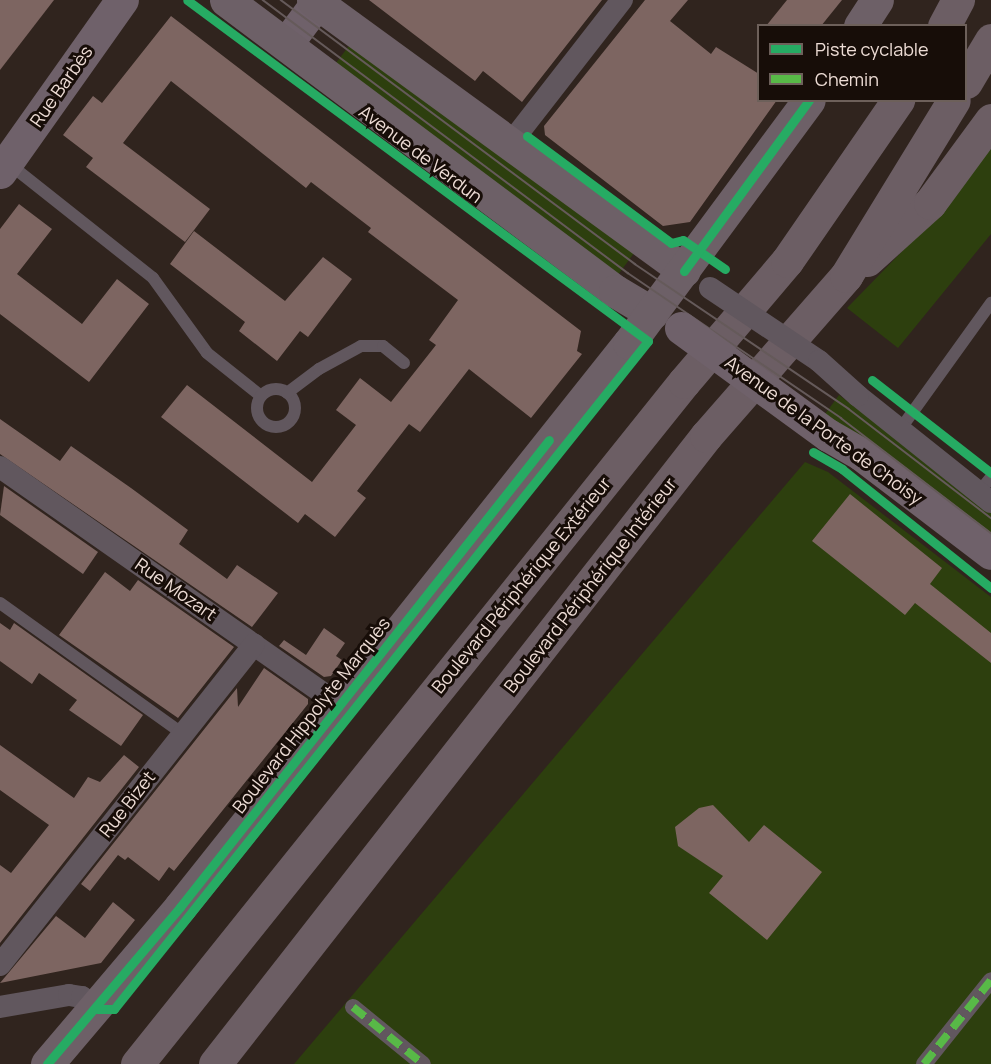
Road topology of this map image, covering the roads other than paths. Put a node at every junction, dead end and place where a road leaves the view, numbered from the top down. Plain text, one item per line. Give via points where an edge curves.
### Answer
1 (122, 0) edge
2 (226, 0) edge
3 (622, 0) edge
4 (958, 0) edge
5 (316, 1) edge
6 (945, 24) edge
7 (991, 40) edge
8 (286, 44) junction
9 (967, 80) edge
10 (808, 102) edge
11 (897, 102) edge
12 (953, 102) edge
13 (991, 120) edge
14 (509, 145) junction
15 (4, 168) edge
16 (846, 276) junction
17 (679, 290) junction
18 (991, 303) edge
19 (404, 363) dead end
20 (287, 393) junction
21 (261, 396) junction
22 (898, 431) junction
23 (0, 466) edge
24 (987, 490) edge
25 (991, 553) edge
26 (0, 603) edge
27 (254, 644) junction
28 (340, 705) junction
29 (183, 734) junction
30 (0, 965) edge
31 (991, 980) edge
32 (0, 1007) edge
33 (354, 1007) dead end
34 (97, 1009) junction
35 (168, 1024) junction
36 (220, 1059) edge
37 (47, 1064) edge
38 (122, 1064) edge
39 (137, 1064) edge
40 (423, 1064) edge
41 (924, 1064) edge

1 - 15 main road, Rue Barbès
2 - 8 main road, Avenue de Verdun
3 - 14 street
4 - 6 highway
5 - 8 main road
5 - 14 main road
7 - 9 highway
8 - 17 main road, Avenue de Verdun via 615,291
10 - 17 main road, Boulevard Hippolyte Marquès
11 - 35 highway, Boulevard Périphérique Extérieur via 787,261 684,382
12 - 16 highway, Boulevard Périphérique Intérieur
13 - 16 highway via 930,203
14 - 17 main road
15 - 21 lane via 153,279 207,353
16 - 36 highway, Boulevard Périphérique Intérieur via 706,436
17 - 22 street, bridge via 819,361
17 - 25 main road, Avenue de la Porte de Choisy, bridge via 681,328 828,435 861,454
17 - 28 main road, Boulevard Hippolyte Marquès
18 - 22 lane
19 - 20 lane via 383,346 361,346 319,369
20 - 21 lane via 274,389
20 - 21 lane via 294,413 278,427 260,417
22 - 24 street
23 - 27 street, Rue Mozart
26 - 29 lane
27 - 28 street, Rue Mozart
27 - 29 street, Rue Bizet
28 - 34 main road, Boulevard Hippolyte Marquès
29 - 30 street, Rue Bizet
31 - 41 street
32 - 34 street via 69,995 82,997
33 - 40 street
34 - 37 main road, Boulevard Hippolyte Marquès
35 - 38 highway
35 - 39 highway, Boulevard Périphérique Extérieur

